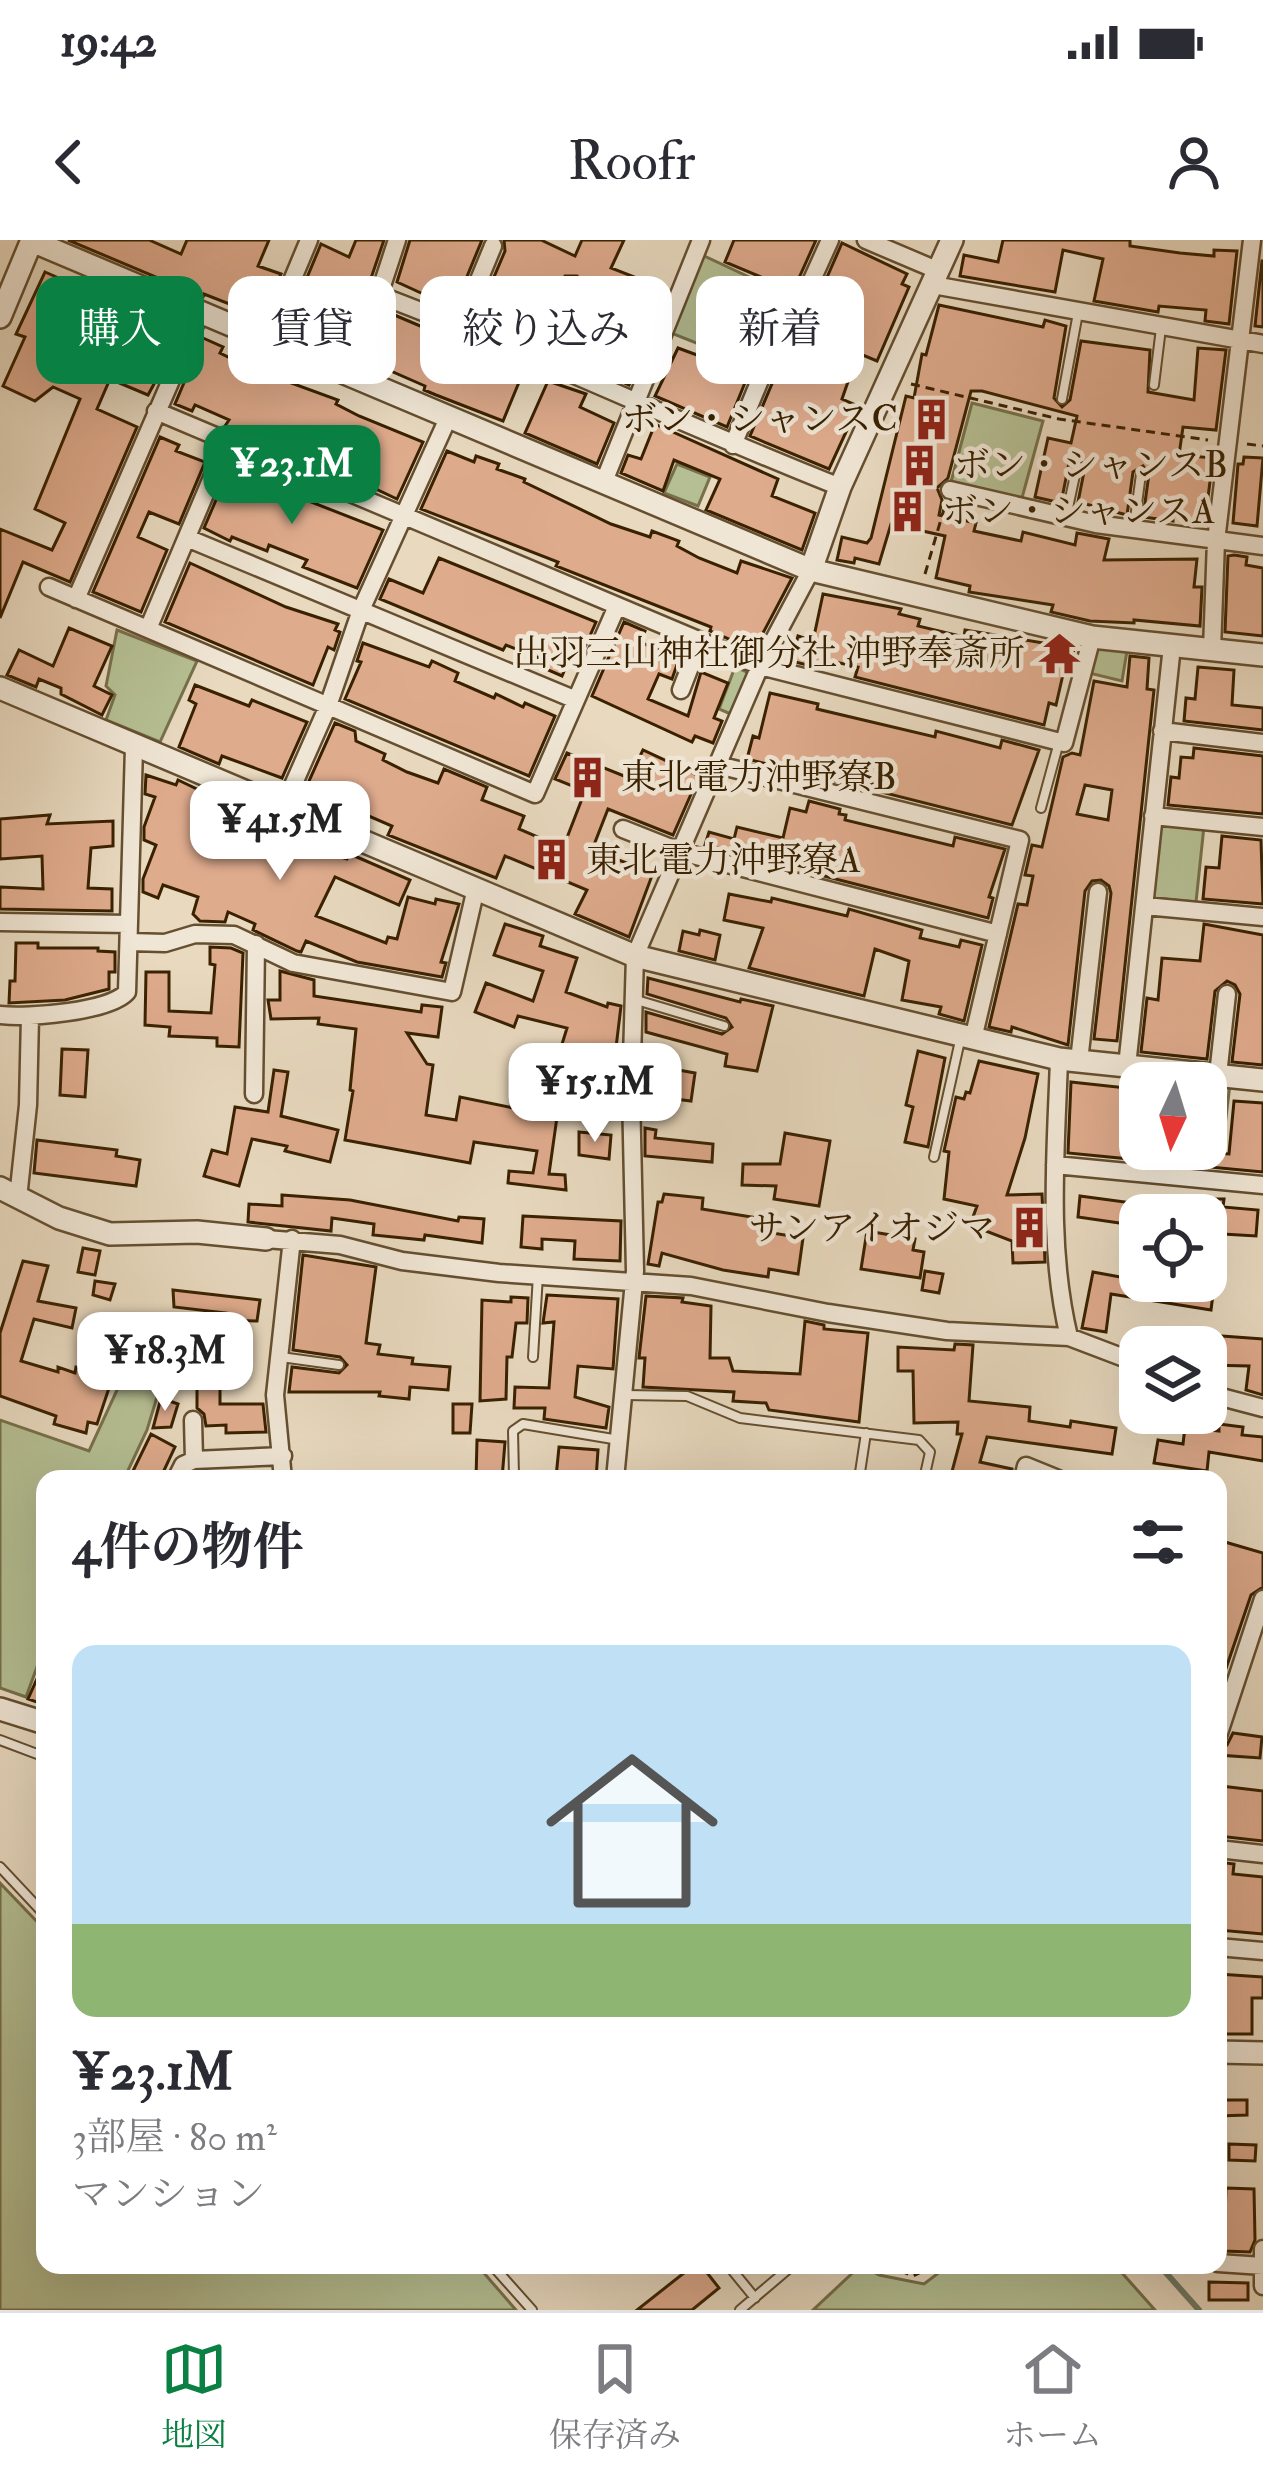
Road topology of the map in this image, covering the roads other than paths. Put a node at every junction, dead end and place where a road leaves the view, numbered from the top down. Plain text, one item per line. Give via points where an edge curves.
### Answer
1 (32, 240) edge
2 (309, 240) edge
3 (397, 240) edge
4 (701, 240) edge
5 (830, 240) edge
6 (866, 240) edge
7 (952, 240) edge
8 (1252, 240) edge
9 (493, 246) dead end
10 (118, 276) edge
11 (294, 276) edge
12 (386, 276) edge
13 (481, 276) edge
14 (814, 276) edge
15 (936, 279) junction
16 (1078, 313) junction
17 (0, 317) edge
18 (1161, 328) junction
19 (1240, 341) junction
20 (1263, 344) edge
21 (168, 384) edge
22 (371, 384) edge
23 (595, 384) edge
24 (758, 384) edge
25 (1154, 385) dead end
26 (1062, 399) dead end
27 (635, 403) junction
28 (156, 411) junction
29 (449, 416) junction
30 (227, 442) junction
31 (733, 445) junction
32 (1077, 466) dead end
33 (1141, 473) dead end
34 (603, 484) junction
35 (840, 487) junction
36 (950, 490) road end
37 (405, 516) junction
38 (1066, 517) junction
39 (1133, 529) junction
40 (188, 538) junction
41 (1216, 541) junction
42 (1263, 546) edge
43 (811, 569) junction
44 (49, 587) dead end
45 (76, 599) junction
46 (617, 606) junction
47 (361, 610) junction
48 (148, 629) junction
49 (1092, 637) junction
50 (700, 641) junction
51 (1172, 646) junction
52 (1211, 649) junction
53 (1263, 655) edge
54 (760, 666) junction
55 (0, 688) edge
56 (681, 690) dead end
57 (576, 700) junction
58 (328, 706) junction
59 (1162, 731) junction
60 (1059, 742) junction
61 (1263, 743) edge
62 (134, 747) junction
63 (718, 764) junction
64 (283, 808) junction
65 (1041, 808) dead end
66 (1153, 816) junction
67 (1263, 827) edge
68 (623, 829) dead end
69 (681, 852) junction
70 (476, 888) junction
71 (1098, 892) dead end
72 (1145, 906) junction
73 (1263, 917) edge
74 (0, 922) edge
75 (129, 933) junction
76 (998, 934) junction
77 (256, 944) junction
78 (635, 956) junction
79 (1227, 994) dead end
80 (633, 999) junction
81 (0, 1016) edge
82 (30, 1016) junction
83 (724, 1026) dead end
84 (967, 1037) junction
85 (1069, 1060) junction
86 (1127, 1062) edge
87 (1219, 1062) edge
88 (1119, 1065) edge
89 (1227, 1076) edge
90 (1263, 1080) edge
91 (254, 1094) dead end
92 (934, 1157) dead end
93 (1055, 1165) junction
94 (1263, 1185) edge
95 (9, 1193) edge
96 (266, 1238) joint
97 (292, 1239) junction
98 (538, 1275) junction
99 (635, 1279) junction
100 (1069, 1336) junction
101 (1119, 1356) edge
102 (280, 1357) junction
103 (532, 1357) dead end
104 (339, 1365) dead end
105 (624, 1395) junction
106 (1227, 1399) edge
107 (1263, 1408) edge
108 (194, 1420) dead end
109 (866, 1433) junction
110 (619, 1440) junction
111 (283, 1456) junction
112 (194, 1460) junction
113 (180, 1470) edge
114 (284, 1470) edge
115 (514, 1470) edge
116 (616, 1470) edge
117 (861, 1470) edge
118 (926, 1470) edge
119 (1263, 1599) edge
120 (0, 1709) edge
121 (1227, 1709) edge
122 (36, 1720) edge
123 (0, 1740) edge
124 (36, 1754) edge
125 (1227, 1850) edge
126 (1263, 1854) edge
127 (0, 1867) edge
128 (36, 1905) edge
129 (1227, 1947) edge
130 (1263, 1951) edge
131 (1227, 2052) edge
132 (1263, 2053) edge
133 (1263, 2249) edge
134 (1227, 2264) edge
135 (1263, 2266) edge
136 (500, 2274) edge
137 (735, 2274) edge
138 (783, 2274) edge
139 (1263, 2286) edge
140 (755, 2298) junction
141 (532, 2310) edge
142 (740, 2310) edge

1 - 10 street
1 - 17 street
2 - 11 street
3 - 12 street
4 - 27 street
5 - 14 street
6 - 15 street
7 - 15 street
8 - 19 street
9 - 13 street
15 - 16 street
15 - 35 street
16 - 18 street
16 - 26 lane
18 - 19 street
18 - 25 lane
19 - 20 street
19 - 41 street
21 - 28 street
22 - 29 street
23 - 27 street
24 - 31 street
27 - 31 street
27 - 34 street
28 - 30 street
28 - 45 street
29 - 34 street
29 - 37 street
30 - 37 street
30 - 40 street
31 - 35 street
32 - 38 lane
33 - 39 lane
34 - 43 street
35 - 43 street
36 - 38 street
37 - 46 street
37 - 47 street
38 - 39 street
39 - 41 street
40 - 47 street
40 - 48 street
41 - 42 street
41 - 52 street
43 - 49 street
43 - 54 street
44 - 45 street
45 - 48 street
46 - 50 street
46 - 57 street
47 - 57 street
47 - 58 street
48 - 58 street
49 - 51 street
49 - 60 street
50 - 54 street
50 - 56 street
51 - 52 street
51 - 59 street
52 - 53 street
54 - 60 street
54 - 63 street
55 - 62 street
57 - 58 street via 535,794
58 - 64 street
59 - 61 street
59 - 66 street
60 - 65 lane
62 - 64 street
62 - 75 street
63 - 69 street
63 - 76 street via 1020,840
64 - 70 street
66 - 67 street
66 - 72 street
68 - 69 street
69 - 76 street
69 - 78 street
70 - 77 street via 452,992 293,963
70 - 78 street
71 - 85 street
72 - 73 street
72 - 86 street
74 - 75 street
75 - 77 street via 165,943 223,934
75 - 82 street via 127,992 119,1001
76 - 84 street
77 - 91 street
78 - 80 street
78 - 84 street
79 - 87 street
80 - 83 lane
80 - 99 street
81 - 82 street
82 - 95 street via 28,1105
84 - 85 street
84 - 92 lane
85 - 88 street
85 - 93 street
89 - 90 street
93 - 94 street
93 - 100 street via 1059,1295
95 - 96 street via 110,1234
96 - 97 street
97 - 98 street via 402,1262
97 - 102 street
98 - 99 street
98 - 103 lane
99 - 100 street via 947,1331
99 - 105 street
100 - 101 street
102 - 104 lane
102 - 111 street via 275,1395
105 - 109 lane via 687,1396 740,1418
105 - 110 street
106 - 107 street
108 - 112 street
109 - 117 lane
109 - 118 lane via 919,1440 930,1452
110 - 115 lane via 523,1424 513,1431
110 - 116 street
111 - 112 street
111 - 114 street
112 - 113 street
119 - 121 street
120 - 122 street
123 - 124 lane
125 - 126 street
127 - 128 lane
129 - 130 street
131 - 132 street
133 - 135 street
134 - 135 street
135 - 139 street
136 - 141 lane
137 - 140 lane
138 - 140 lane
140 - 142 lane

